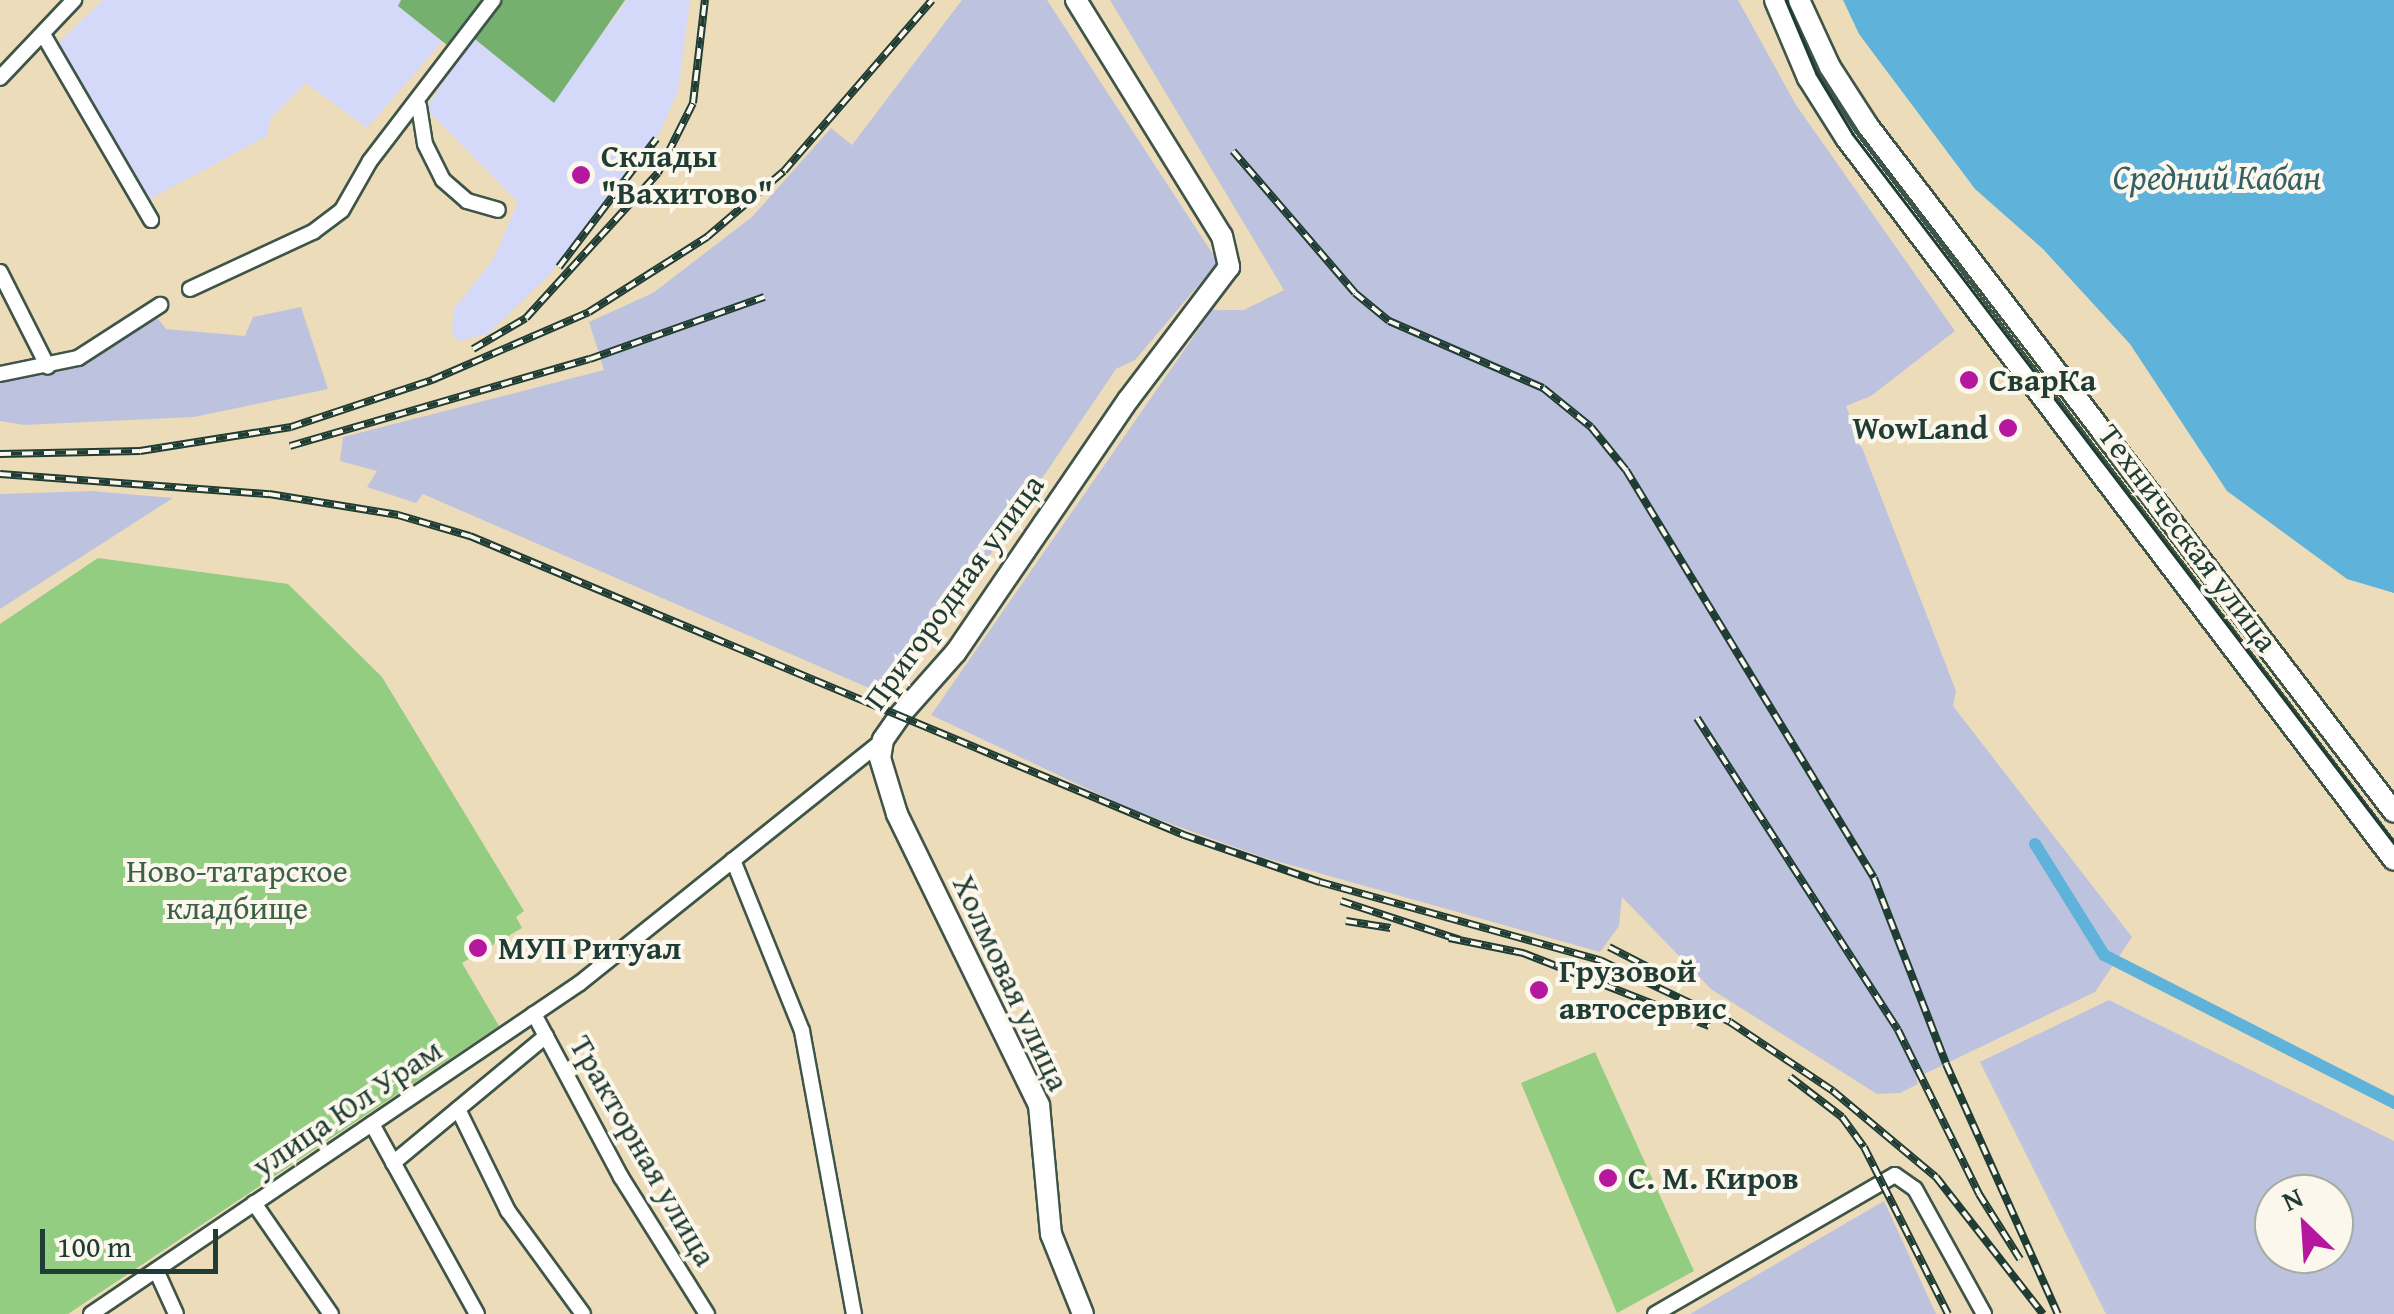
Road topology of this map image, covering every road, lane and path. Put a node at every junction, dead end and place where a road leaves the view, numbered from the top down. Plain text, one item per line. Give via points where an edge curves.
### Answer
1 (74, 0) edge
2 (493, 0) edge
3 (1076, 0) edge
4 (1775, 0) edge
5 (1800, 0) edge
6 (44, 36) junction
7 (0, 78) edge
8 (418, 106) junction
9 (498, 210) dead end
10 (151, 220) dead end
11 (0, 272) edge
12 (190, 289) dead end
13 (160, 305) dead end
14 (48, 366) junction
15 (0, 374) edge
16 (883, 740) junction
17 (2394, 812) edge
18 (2391, 848) edge
19 (732, 860) junction
20 (534, 1014) junction
21 (546, 1036) junction
22 (458, 1109) junction
23 (372, 1124) junction
24 (393, 1162) junction
25 (254, 1204) junction
26 (156, 1270) junction
27 (91, 1314) edge
28 (176, 1314) edge
29 (331, 1314) edge
30 (476, 1314) edge
31 (583, 1314) edge
32 (707, 1314) edge
33 (854, 1314) edge
34 (1083, 1314) edge
35 (1655, 1314) edge
36 (1984, 1314) edge

1 - 6 street
2 - 8 street
3 - 16 main road, Пригородная улица via 1222,236 1229,266 1128,400 956,652
4 - 18 main road, Техническая улица via 1808,78 1846,138
5 - 17 main road, Техническая улица via 1830,67 1868,126
6 - 7 street
6 - 10 street
8 - 9 street via 443,180 467,201
8 - 12 street via 327,222
11 - 14 street
13 - 14 street via 78,358
14 - 15 street
16 - 19 street, Пригородная улица
16 - 34 main road, Холмовая улица via 884,777 897,814 1040,1104 1052,1234
19 - 20 street, Пригородная улица
19 - 33 street via 802,1031
20 - 21 street, Тракторная улица
20 - 23 street, улица Юл Урам
21 - 22 street
21 - 32 street, Тракторная улица via 621,1177
22 - 24 street
22 - 31 street via 508,1210
23 - 24 street
23 - 25 street, улица Юл Урам
24 - 30 street
25 - 26 street, улица Юл Урам
25 - 29 street
26 - 27 street, улица Юл Урам
26 - 28 street
35 - 36 street via 1895,1175 1915,1189

